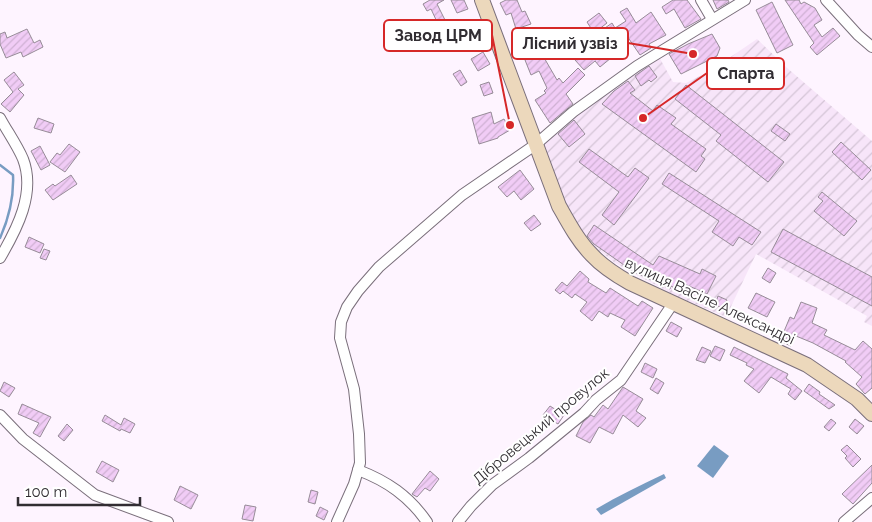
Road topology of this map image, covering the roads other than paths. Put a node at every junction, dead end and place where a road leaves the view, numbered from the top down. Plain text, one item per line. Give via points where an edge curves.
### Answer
1 (482, 0) edge
2 (701, 0) edge
3 (826, 0) edge
4 (743, 1) edge
5 (712, 19) junction
6 (872, 47) edge
7 (0, 118) edge
8 (536, 145) junction
9 (0, 258) edge
10 (674, 302) junction
11 (872, 414) edge
12 (0, 415) edge
13 (358, 470) junction
14 (872, 498) edge
15 (168, 522) edge
16 (337, 522) edge
17 (426, 522) edge
18 (458, 522) edge
19 (844, 522) edge

1 - 8 main road, вулиця Васіле Александрі
2 - 5 street
3 - 6 street
4 - 5 street
5 - 8 street via 637,66 573,112
7 - 9 street via 23,159 28,183 23,212
8 - 10 main road, вулиця Васіле Александрі via 558,206 590,254 630,283
8 - 13 street via 462,194 379,267 347,307 341,322 340,338 354,389 359,434
10 - 11 main road, вулиця Васіле Александрі via 807,365 857,398
10 - 18 street, Дібровецький провулок via 621,380 530,458 492,485
12 - 15 street via 23,439 95,495
13 - 16 street
13 - 17 street via 398,490
14 - 19 street

